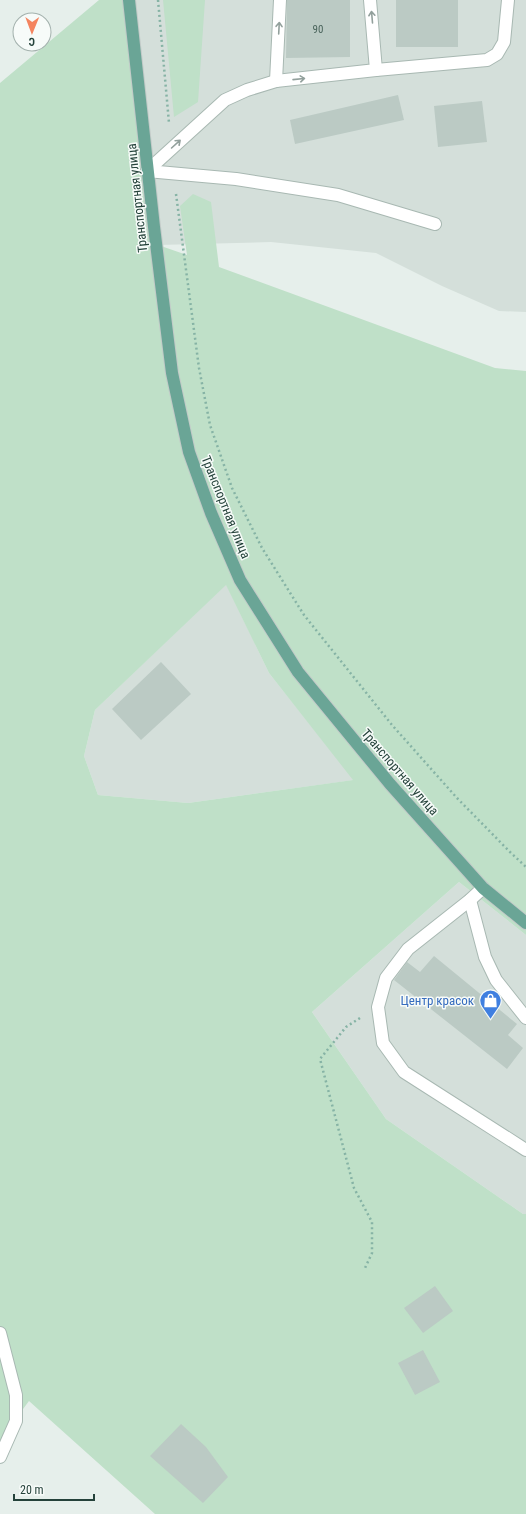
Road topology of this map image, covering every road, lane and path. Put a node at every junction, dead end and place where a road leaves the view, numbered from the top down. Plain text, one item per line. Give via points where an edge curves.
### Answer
1 (129, 0) edge
2 (158, 0) edge
3 (280, 0) edge
4 (370, 0) edge
5 (508, 0) edge
6 (376, 70) junction
7 (276, 81) junction
8 (171, 149) junction
9 (147, 171) junction
10 (174, 173) junction
11 (435, 224) dead end
12 (526, 867) edge
13 (483, 888) junction
14 (470, 900) junction
15 (526, 923) edge
16 (526, 1018) edge
17 (346, 1027) dead end
18 (526, 1150) edge
19 (365, 1268) dead end
20 (0, 1333) edge
21 (0, 1457) edge

1 - 9 main road, Транспортная улица
2 - 8 path
7 -> 3 lane
6 -> 4 lane
5 - 6 lane via 504,42 497,54 487,60
7 -> 6 lane
8 -> 7 lane via 225,100
8 - 9 lane
9 - 10 lane
9 - 13 main road, Транспортная улица via 172,373 189,452 211,513 240,580 298,672 390,784
10 - 11 lane via 236,179 338,195
10 - 12 path via 199,368 210,425 232,488 262,548 304,615 392,725 457,798
13 - 14 lane
13 - 15 main road, Транспортная улица
14 - 16 lane via 485,957 496,980
14 - 18 lane via 408,949 386,978 378,1007 384,1043 404,1072
17 - 19 path via 320,1059 354,1188 372,1222 372,1253
20 - 21 lane via 16,1395 16,1421

